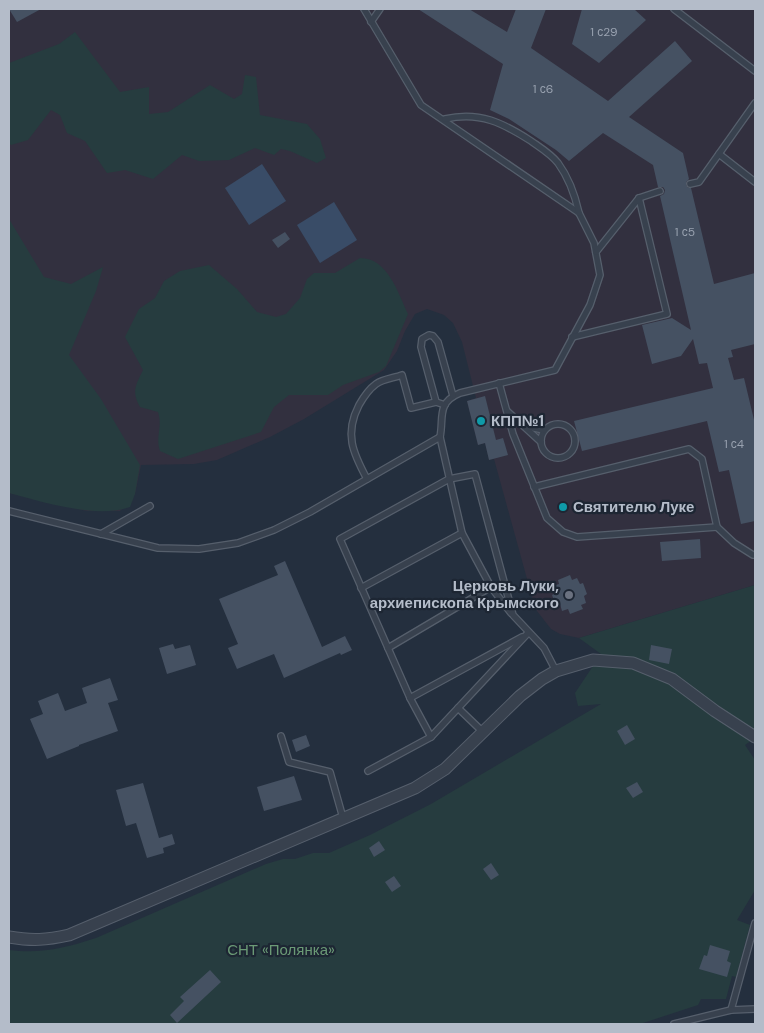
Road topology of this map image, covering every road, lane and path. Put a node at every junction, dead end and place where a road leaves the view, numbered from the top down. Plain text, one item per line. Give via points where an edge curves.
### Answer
1 (364, 9) edge
2 (380, 9) edge
3 (674, 9) edge
4 (372, 22) junction
5 (755, 71) edge
6 (755, 103) edge
7 (445, 119) junction
8 (719, 154) junction
9 (755, 182) edge
10 (690, 184) dead end
11 (660, 192) dead end
12 (639, 198) junction
13 (579, 213) junction
14 (596, 252) junction
15 (572, 337) junction
16 (499, 383) junction
17 (453, 396) junction
18 (436, 402) junction
19 (445, 406) junction
20 (507, 410) junction
21 (523, 426) junction
22 (544, 430) junction
23 (440, 437) junction
24 (541, 442) junction
25 (367, 479) junction
26 (449, 479) junction
27 (534, 487) junction
28 (150, 506) dead end
29 (9, 511) edge
30 (717, 527) junction
31 (462, 533) junction
32 (101, 534) junction
33 (755, 554) edge
34 (491, 587) junction
35 (361, 588) junction
36 (513, 616) junction
37 (528, 633) junction
38 (388, 648) junction
39 (556, 671) junction
40 (410, 698) junction
41 (458, 708) junction
42 (483, 732) junction
43 (281, 736) dead end
44 (431, 737) junction
45 (755, 737) edge
46 (368, 771) dead end
47 (343, 818) junction
48 (755, 923) edge
49 (9, 937) edge
50 (755, 1009) edge
51 (730, 1010) junction
52 (674, 1024) edge

1 - 4 lane
2 - 4 lane
3 - 5 lane
4 - 7 lane via 421,105
6 - 8 lane
7 - 13 lane
7 - 13 lane via 460,116 497,122 548,152 567,178
8 - 9 lane
8 - 10 lane via 699,182
11 - 12 lane
12 - 14 lane
12 - 15 lane via 666,314
13 - 14 lane
14 - 15 lane via 600,275 590,305
15 - 16 lane via 555,370
16 - 17 lane
16 - 20 lane
17 - 18 lane via 438,342 433,336 426,336 421,347
17 - 19 lane
18 - 19 lane
18 - 25 lane via 411,408 402,375 376,384 364,396 356,411 351,434 352,449
19 - 23 lane
20 - 21 lane
20 - 27 lane
21 - 22 lane
21 - 24 lane
22 - 24 lane
22 - 24 lane via 550,425 562,424 573,432 574,446 566,456 553,457 543,449
23 - 25 lane
23 - 26 lane
25 - 32 lane via 274,530 238,543 199,549 158,548
26 - 31 lane
26 - 35 lane via 340,539
26 - 36 lane via 475,474
27 - 30 lane via 547,518 563,532 578,538
27 - 30 lane via 690,449 702,459
28 - 32 lane
29 - 32 lane
30 - 33 lane via 734,543
31 - 34 lane
31 - 35 lane
34 - 36 lane
34 - 38 lane
35 - 38 lane
36 - 37 lane
37 - 39 lane via 544,648
37 - 40 lane
37 - 41 lane
38 - 40 lane
39 - 42 street via 520,696
39 - 45 street via 593,660 633,664 672,679
40 - 44 lane
41 - 42 lane
41 - 44 lane
42 - 47 street via 445,769 415,788
43 - 47 lane via 288,762 330,772
44 - 46 lane
47 - 49 street via 69,935 45,940
48 - 51 lane
50 - 51 lane
51 - 52 lane

